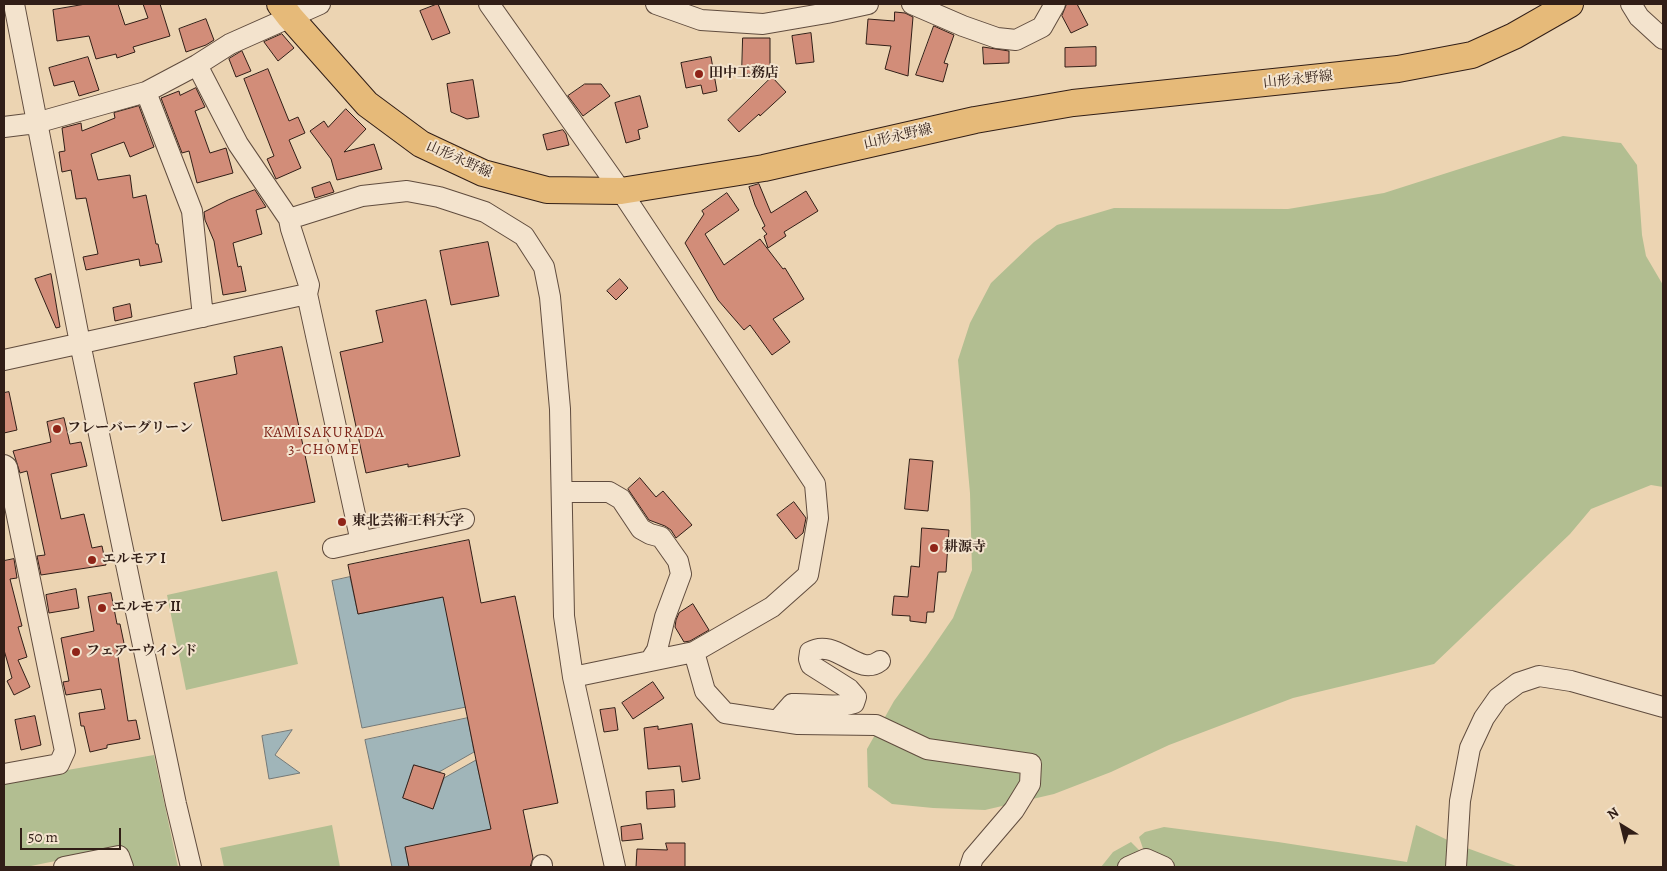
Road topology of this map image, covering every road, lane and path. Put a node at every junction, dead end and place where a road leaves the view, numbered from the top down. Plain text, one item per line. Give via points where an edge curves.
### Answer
1 (14, 4) edge
2 (320, 4) edge
3 (488, 4) edge
4 (656, 4) edge
5 (868, 4) edge
6 (912, 4) edge
7 (1056, 4) edge
8 (1570, 4) edge
9 (1631, 4) edge
10 (284, 10) edge
11 (1663, 39) edge
12 (197, 66) junction
13 (146, 92) junction
14 (36, 123) junction
15 (4, 127) edge
16 (621, 191) junction
17 (289, 219) junction
18 (307, 294) junction
19 (203, 318) junction
20 (80, 343) junction
21 (4, 360) edge
22 (4, 465) edge
23 (562, 492) junction
24 (464, 519) dead end
25 (360, 542) junction
26 (333, 548) dead end
27 (694, 652) junction
28 (650, 661) junction
29 (880, 662) dead end
30 (573, 677) junction
31 (1663, 707) edge
32 (777, 721) junction
33 (4, 774) edge
34 (64, 867) edge
35 (122, 867) edge
36 (191, 867) edge
37 (615, 867) edge
38 (970, 867) edge
39 (1128, 867) edge
40 (1164, 867) edge
41 (1456, 867) edge

1 - 14 street
2 - 10 street
3 - 16 street
4 - 5 street via 701,20 763,24
6 - 7 street via 997,38 1016,40 1042,27
8 - 16 main road, 山形永野線 via 1514,36 1472,55 1398,70 1073,103 974,120 764,168
9 - 11 street via 1639,17
10 - 12 street
10 - 16 main road, 山形永野線 via 367,104 421,144 483,173 547,190
12 - 13 street
12 - 17 street via 238,144
13 - 14 street
13 - 19 street via 192,211
14 - 15 street
14 - 20 street
16 - 27 street via 815,484 818,518 808,575 772,607
17 - 18 street via 309,285
17 - 23 street via 362,196 407,191 439,197 485,212 524,236 544,267 550,297 560,409
18 - 19 street
18 - 25 street
19 - 20 street
20 - 21 street
20 - 36 street
22 - 33 street via 7,467 65,751 59,764
23 - 28 street via 609,492 621,499 642,528 661,537 678,561 681,574 657,650
23 - 30 street via 564,616
24 - 25 street
25 - 26 street
27 - 28 street
27 - 32 street via 705,692 725,713
28 - 30 street
29 - 32 street via 866,665 834,650 816,648 810,652 811,665 849,689 856,697 854,703 846,706 792,704
30 - 37 street
31 - 41 street via 1571,681 1539,676 1518,683 1498,698 1470,748 1460,801
32 - 38 street via 876,725 927,749 1031,764 1030,784 1014,810 973,858
34 - 35 street via 119,856
39 - 40 street via 1146,859

